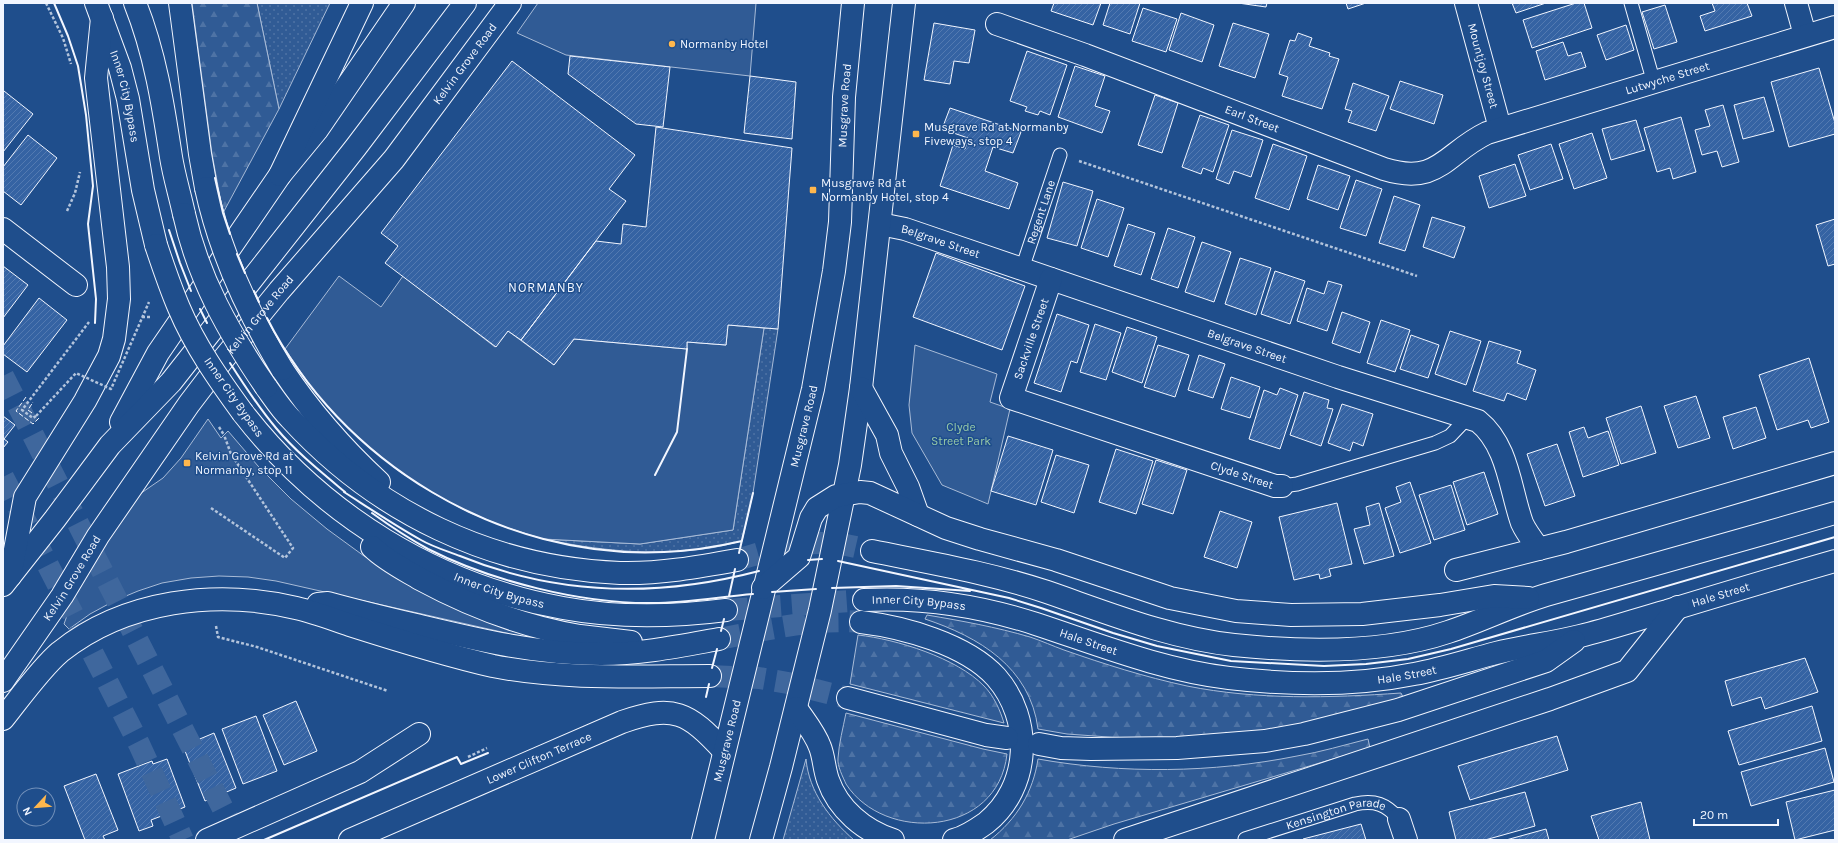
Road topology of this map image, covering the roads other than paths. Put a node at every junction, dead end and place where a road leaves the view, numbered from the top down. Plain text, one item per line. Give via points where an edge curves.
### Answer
1 (136, 3) edge
2 (180, 3) edge
3 (362, 3) edge
4 (404, 3) edge
5 (465, 3) edge
6 (510, 3) edge
7 (853, 3) edge
8 (904, 3) edge
9 (1466, 3) edge
10 (1631, 3) edge
11 (1796, 3) edge
12 (99, 11) edge
13 (997, 24) dead end
14 (1835, 27) edge
15 (1805, 36) junction
16 (1654, 83) junction
17 (1500, 128) junction
18 (1060, 155) road end
19 (280, 175) junction
20 (880, 224) junction
21 (3, 229) edge
22 (1022, 269) junction
23 (1051, 279) junction
24 (76, 285) dead end
25 (861, 388) junction
26 (1011, 398) joint
27 (1468, 417) junction
28 (110, 445) junction
29 (1835, 463) edge
30 (1282, 486) joint
31 (845, 494) junction
32 (1835, 513) edge
33 (918, 515) junction
34 (350, 518) junction
35 (430, 526) junction
36 (1539, 549) junction
37 (872, 551) tunnel mouth
38 (737, 560) tunnel mouth
39 (1835, 561) edge
40 (1456, 570) dead end
41 (7, 581) edge
42 (763, 588) junction
43 (1536, 598) junction
44 (864, 600) tunnel mouth
45 (1678, 607) junction
46 (296, 608) junction
47 (974, 608) joint
48 (726, 610) tunnel mouth
49 (860, 622) tunnel mouth
50 (1580, 636) junction
51 (719, 639) tunnel mouth
52 (670, 648) junction
53 (710, 676) tunnel mouth
54 (3, 681) edge
55 (848, 698) tunnel mouth
56 (796, 708) junction
57 (3, 719) edge
58 (419, 734) dead end
59 (1007, 738) dead end
60 (1039, 744) dead end
61 (724, 751) junction
62 (1399, 818) joint
63 (1245, 839) dead end
64 (207, 840) edge
65 (350, 840) edge
66 (703, 840) edge
67 (761, 840) edge
68 (893, 840) edge
69 (954, 840) edge
70 (1125, 840) edge
71 (1406, 840) edge

1 - 35 main road, bridge via 157,74 172,159 195,257 209,291 243,354 289,418 318,447 354,478
2 - 35 main road, bridge via 206,188 222,245 257,327 303,400 335,439
3 - 19 main road
4 - 19 main road via 317,130
5 - 28 main road via 356,147 171,382
6 - 54 main road, Kelvin Grove Road via 394,159 279,291 212,374 98,536 62,596
7 - 42 main road, Musgrave Road via 844,97 840,222 834,271 813,389
8 - 20 main road
9 - 17 main road, Mountjoy Street
10 - 16 lane
11 - 15 main road
12 - 34 main road, Inner City Bypass, bridge via 128,99 143,190 156,245 179,308 210,364 263,438 290,467
12 - 41 main road via 96,78 118,267 119,299 114,339 109,356 85,401 25,497
13 - 17 main road, Earl Street via 1400,174 1425,173 1433,170 1476,138
14 - 15 main road, Lutwyche Street
15 - 16 main road, Lutwyche Street
16 - 17 main road, Lutwyche Street
18 - 22 lane, Regent Lane
19 - 28 main road via 158,353
20 - 22 main road, Belgrave Street
20 - 25 main road
21 - 24 main road
22 - 23 main road, Belgrave Street
23 - 26 main road, Sackville Street
23 - 27 main road, Belgrave Street via 1338,377
25 - 31 main road
25 - 33 main road via 887,435 891,453 908,487
26 - 30 main road, Clyde Street via 1275,486
27 - 30 lane, Clyde Street via 1450,436 1439,442 1298,484
27 - 36 main road, Belgrave Street via 1487,428 1498,445 1522,522
28 - 41 main road
29 - 36 main road
31 - 33 main road via 870,493
31 - 42 main road via 816,508 799,557
31 - 56 main road
32 - 43 main road
33 - 43 main road via 946,528 1056,560 1170,598 1236,611 1291,615 1362,614 1494,596
34 - 48 main road, Inner City Bypass via 386,542 461,579 536,603 565,609 633,616
34 - 52 main road via 374,549 442,591 476,606 547,629
35 - 38 main road via 488,549 533,563 583,570 647,572 700,567
36 - 40 main road
37 - 43 main road via 981,573 1161,630 1232,644 1277,648 1364,647 1405,642 1446,633
39 - 45 main road, Hale Street
42 - 61 main road, Musgrave Road
44 - 47 main road, Inner City Bypass via 896,598
45 - 50 main road, Hale Street
45 - 70 main road via 1627,671
46 - 52 main road via 328,602 476,640 532,649 602,654
46 - 53 main road via 410,644 493,666 570,675
46 - 57 main road via 227,599 196,600 147,609 120,618 92,631 58,654
47 - 50 main road, Hale Street via 1036,624 1153,662 1228,678 1276,681 1367,681 1413,674 1498,652
49 - 69 main road via 907,630 963,653 995,676 1016,710 1022,748 1020,768 1014,787 1004,804 991,818 975,831
50 - 60 main road via 1546,661 1398,710 1304,734 1265,741 1177,748 1092,749
51 - 52 main road
55 - 59 main road via 986,735
56 - 67 main road
56 - 68 main road via 820,746 828,780 837,798 849,814 865,827
58 - 64 main road via 360,772
61 - 65 main road, Lower Clifton Terrace via 702,728 686,716 646,715 622,722
61 - 66 main road, Musgrave Road
62 - 63 lane, Kensington Parade via 1381,804 1368,801
62 - 71 main road

